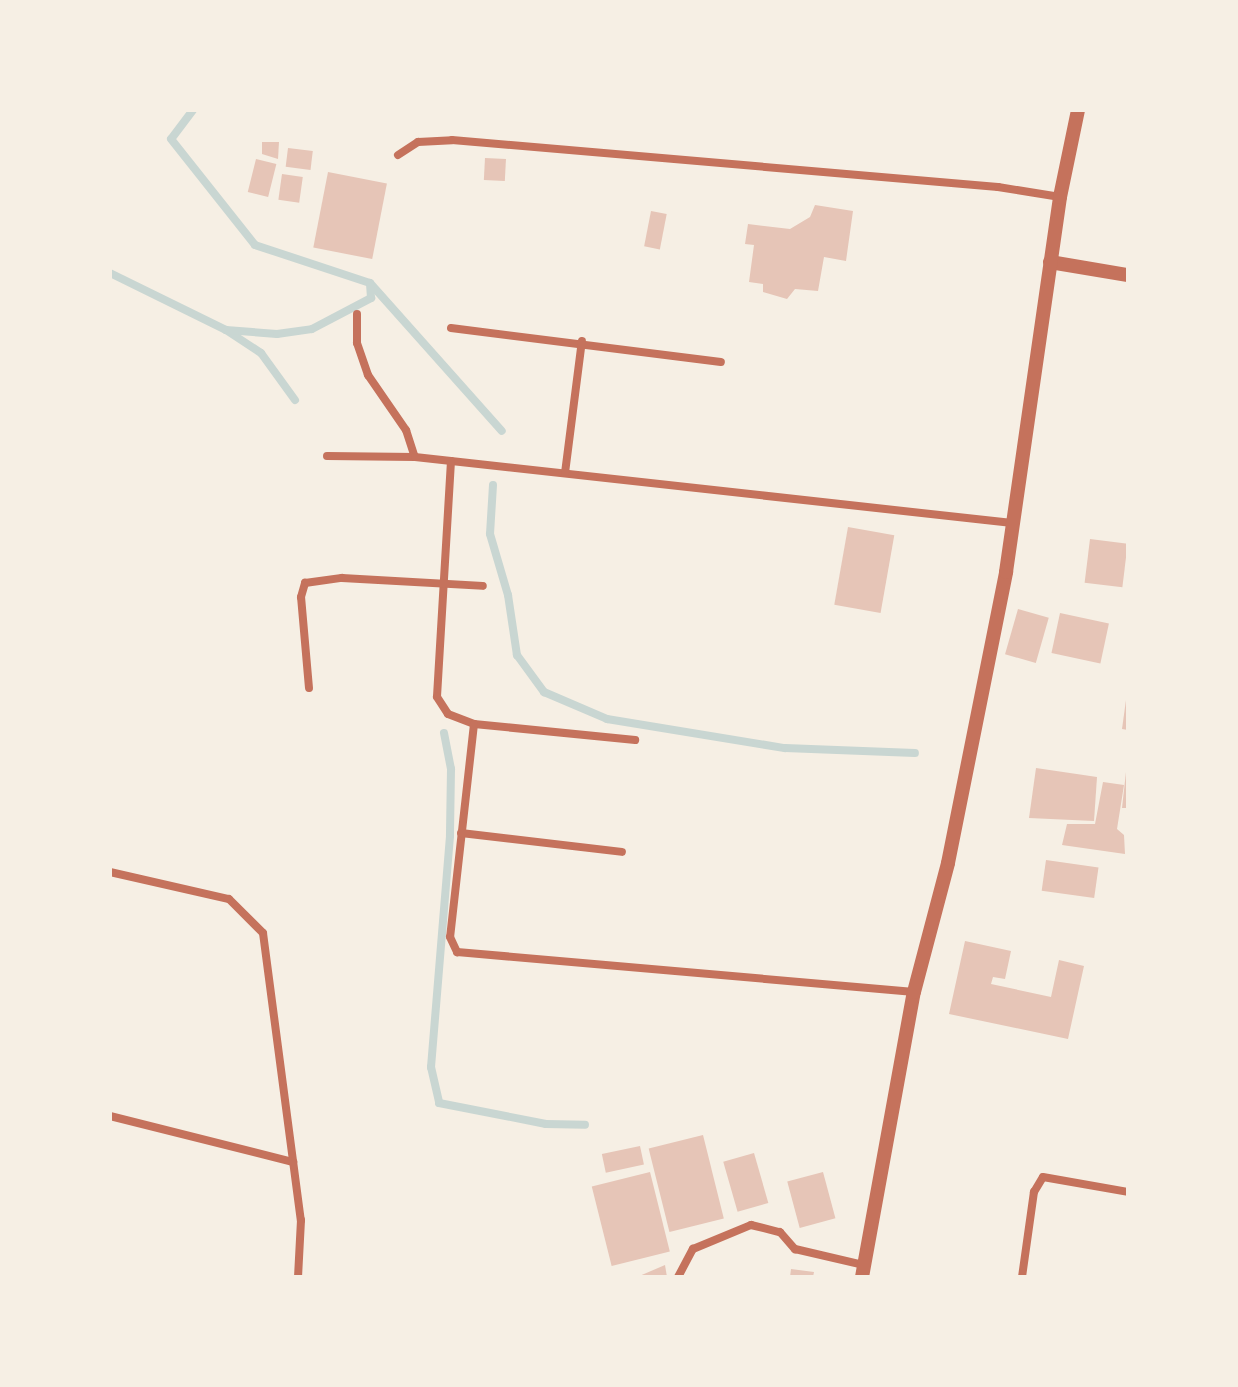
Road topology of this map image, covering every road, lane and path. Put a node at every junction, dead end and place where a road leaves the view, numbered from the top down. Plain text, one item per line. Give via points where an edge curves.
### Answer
1 (1078, 110) edge
2 (398, 155) dead end
3 (1060, 197) junction
4 (1050, 262) junction
5 (1128, 275) edge
6 (357, 314) dead end
7 (451, 328) dead end
8 (582, 341) junction
9 (721, 362) dead end
10 (327, 456) dead end
11 (415, 457) junction
12 (451, 461) junction
13 (565, 473) junction
14 (1012, 523) junction
15 (441, 580) junction
16 (483, 586) dead end
17 (309, 688) dead end
18 (474, 724) junction
19 (635, 740) dead end
20 (461, 833) junction
21 (622, 852) dead end
22 (110, 872) edge
23 (914, 992) junction
24 (110, 1116) edge
25 (293, 1162) junction
26 (1128, 1192) edge
27 (863, 1271) edge
28 (298, 1277) edge
29 (678, 1277) edge
30 (1022, 1277) edge

1 - 3 street
2 - 3 street via 418,142 442,140 998,187
3 - 4 street
4 - 5 street
4 - 14 street
6 - 11 street via 357,343 368,375 406,430
7 - 8 street
8 - 9 street
8 - 13 street
10 - 11 street
11 - 12 street
12 - 13 street
12 - 15 street
13 - 14 street
14 - 23 street via 972,747
15 - 16 street
15 - 17 street via 322,578 305,583 301,597
15 - 18 street via 437,697 448,714
18 - 19 street
18 - 20 street
20 - 21 street
20 - 23 street via 450,937 457,952
22 - 25 street via 229,899 263,933
23 - 27 street
24 - 25 street
25 - 28 street via 301,1220
26 - 30 street via 1043,1177 1034,1192
27 - 29 street via 795,1249 780,1232 751,1225 693,1249

